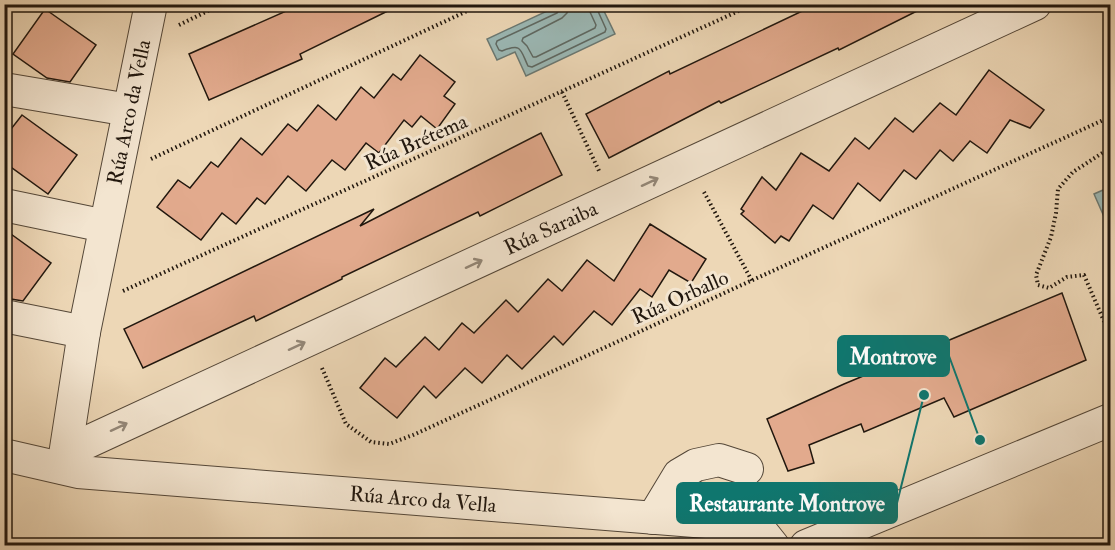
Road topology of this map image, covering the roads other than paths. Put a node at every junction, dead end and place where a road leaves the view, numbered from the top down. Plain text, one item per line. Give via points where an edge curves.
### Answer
1 (152, 4) edge
2 (1035, 4) edge
3 (4, 89) edge
4 (129, 110) junction
5 (4, 206) edge
6 (105, 226) junction
7 (4, 316) edge
8 (87, 319) junction
9 (1110, 420) edge
10 (4, 455) edge
11 (64, 460) junction
12 (747, 469) dead end
13 (653, 518) junction
14 (773, 546) edge
15 (806, 546) edge

1 - 4 street, Rúa Arco da Vella
11 -> 2 street, Rúa Saraiba via 309,340
3 - 4 street
4 - 6 street, Rúa Arco da Vella
5 - 6 street
6 - 8 street, Rúa Arco da Vella
7 - 8 street
8 - 11 street, Rúa Arco da Vella
9 - 15 street
10 - 11 street, Rúa Arco da Vella
11 - 13 street, Rúa Arco da Vella via 78,472
12 - 13 street via 718,460 696,465 679,475
13 - 14 street, Rúa Arco da Vella via 757,526

